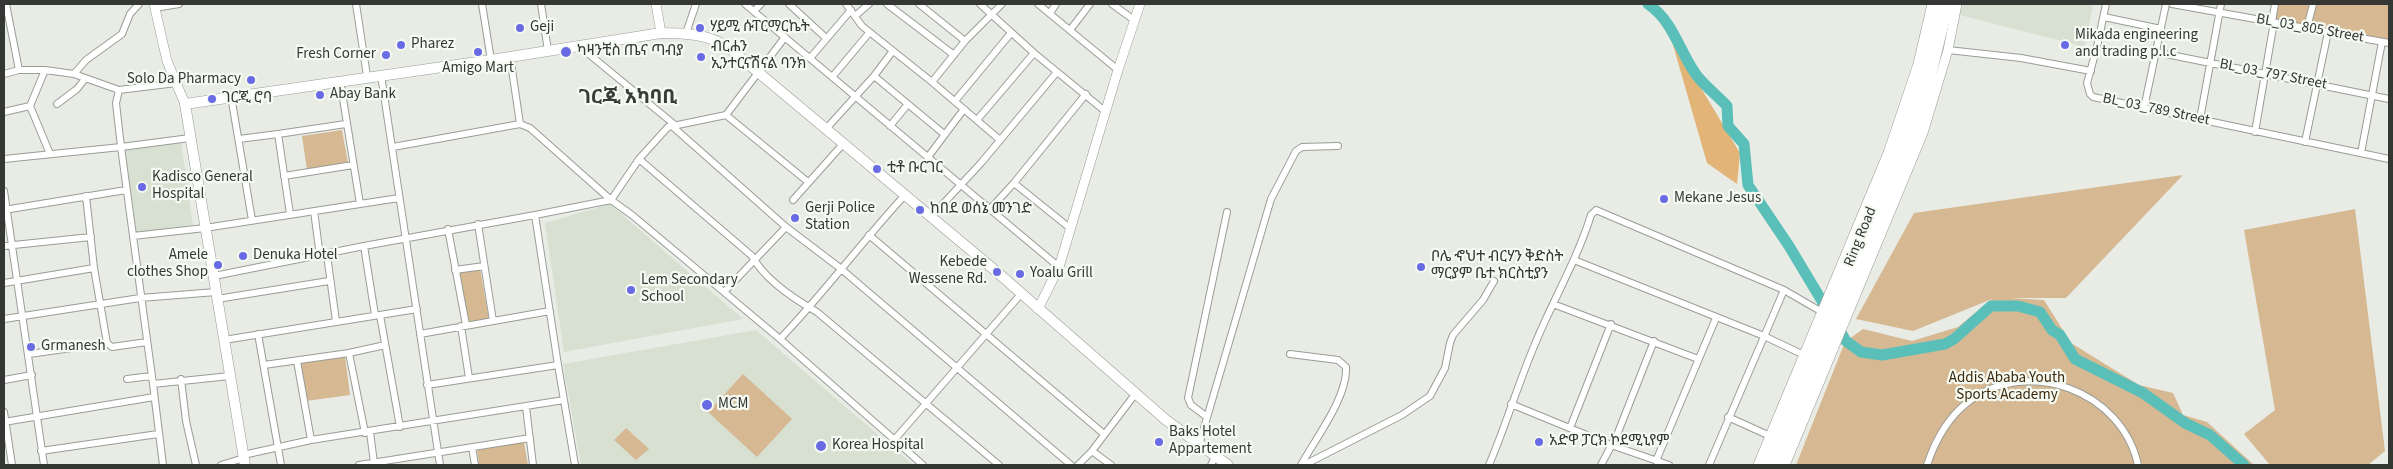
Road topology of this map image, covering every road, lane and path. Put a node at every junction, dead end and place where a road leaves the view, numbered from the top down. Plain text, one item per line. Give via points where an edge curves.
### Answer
1 (6, 4) edge
2 (139, 4) edge
3 (179, 4) edge
4 (356, 4) edge
5 (482, 4) edge
6 (542, 4) edge
7 (656, 4) edge
8 (696, 4) edge
9 (744, 4) edge
10 (761, 4) edge
11 (789, 4) edge
12 (846, 4) edge
13 (869, 4) edge
14 (887, 4) edge
15 (919, 4) edge
16 (980, 4) edge
17 (1002, 4) edge
18 (1038, 4) edge
19 (1056, 4) edge
20 (1090, 4) edge
21 (1112, 4) edge
22 (1140, 4) edge
23 (1932, 4) edge
24 (1939, 4) edge
25 (1948, 4) edge
26 (1957, 4) edge
27 (2106, 4) edge
28 (2166, 4) edge
29 (2172, 4) edge
30 (2222, 4) edge
31 (2275, 4) edge
32 (2313, 4) edge
33 (154, 6) edge
34 (754, 11) junction
35 (1050, 12) junction
36 (2220, 12) junction
37 (853, 13) junction
38 (992, 14) junction
39 (2104, 18) junction
40 (1134, 20) junction
41 (2273, 22) junction
42 (2307, 28) junction
43 (2161, 29) junction
44 (7, 30) edge
45 (1070, 30) junction
46 (1011, 32) junction
47 (2328, 32) junction
48 (661, 33) junction
49 (686, 33) junction
50 (869, 33) junction
51 (785, 37) junction
52 (826, 38) junction
53 (965, 41) junction
54 (2386, 43) edge
55 (579, 46) junction
56 (1948, 50) junction
57 (548, 51) junction
58 (892, 52) junction
59 (2156, 52) junction
60 (1034, 53) junction
61 (954, 54) junction
62 (510, 56) junction
63 (811, 57) junction
64 (491, 60) junction
65 (2210, 62) junction
66 (19, 70) junction
67 (45, 70) junction
68 (1118, 70) junction
69 (2091, 71) junction
70 (1057, 72) junction
71 (757, 73) junction
72 (4, 74) edge
73 (74, 74) junction
74 (381, 74) junction
75 (2264, 74) junction
76 (367, 76) junction
77 (833, 76) junction
78 (874, 76) junction
79 (85, 79) junction
80 (340, 80) junction
81 (932, 82) junction
82 (176, 83) junction
83 (2317, 84) junction
84 (119, 90) junction
85 (1086, 94) junction
86 (2372, 94) junction
87 (231, 96) junction
88 (855, 96) junction
89 (2389, 99) edge
90 (955, 101) junction
91 (57, 104) dead end
92 (185, 104) junction
93 (908, 104) junction
94 (30, 106) junction
95 (2144, 108) junction
96 (964, 109) junction
97 (4, 112) edge
98 (1106, 112) junction
99 (726, 115) junction
100 (2200, 119) junction
101 (977, 120) junction
102 (346, 124) junction
103 (520, 124) junction
104 (674, 126) junction
105 (890, 126) junction
106 (825, 130) junction
107 (2255, 132) junction
108 (278, 134) junction
109 (944, 134) junction
110 (190, 138) junction
111 (239, 139) junction
112 (1000, 140) junction
113 (2305, 142) junction
114 (843, 144) junction
115 (1338, 146) dead end
116 (121, 147) junction
117 (392, 147) junction
118 (2361, 153) junction
119 (50, 154) junction
120 (928, 157) junction
121 (639, 158) junction
122 (4, 159) edge
123 (2389, 159) edge
124 (353, 165) junction
125 (284, 176) junction
126 (808, 182) junction
127 (1014, 183) junction
128 (961, 185) junction
129 (126, 190) junction
130 (4, 191) edge
131 (86, 196) junction
132 (904, 196) junction
133 (399, 198) junction
134 (611, 200) junction
135 (793, 200) dead end
136 (360, 204) junction
137 (990, 209) junction
138 (5, 210) edge
139 (314, 211) junction
140 (1227, 212) dead end
141 (290, 214) junction
142 (535, 215) junction
143 (930, 218) junction
144 (252, 220) junction
145 (478, 224) junction
146 (786, 226) junction
147 (205, 228) junction
148 (448, 229) junction
149 (1070, 229) junction
150 (869, 235) junction
151 (133, 236) junction
152 (91, 237) junction
153 (406, 238) junction
154 (4, 246) edge
155 (12, 246) junction
156 (364, 246) junction
157 (324, 256) junction
158 (754, 260) junction
159 (1574, 260) junction
160 (484, 266) junction
161 (1060, 267) junction
162 (94, 268) junction
163 (840, 268) junction
164 (456, 270) junction
165 (214, 276) junction
166 (18, 280) junction
167 (329, 281) junction
168 (1494, 281) dead end
169 (4, 283) edge
170 (1784, 290) junction
171 (724, 292) junction
172 (1021, 294) junction
173 (217, 296) junction
174 (140, 298) junction
175 (100, 304) junction
176 (1553, 304) junction
177 (416, 309) junction
178 (809, 309) junction
179 (1038, 309) junction
180 (550, 311) junction
181 (378, 315) junction
182 (23, 316) junction
183 (1831, 316) junction
184 (1716, 318) junction
185 (4, 320) edge
186 (336, 321) junction
187 (493, 321) junction
188 (1611, 324) junction
189 (463, 326) junction
190 (258, 334) junction
191 (420, 334) junction
192 (986, 334) junction
193 (1764, 336) junction
194 (1833, 338) junction
195 (780, 339) junction
196 (224, 340) junction
197 (1654, 341) junction
198 (106, 342) junction
199 (146, 342) junction
200 (385, 345) junction
201 (349, 353) junction
202 (29, 354) junction
203 (1290, 354) dead end
204 (1804, 355) junction
205 (1698, 359) junction
206 (297, 361) junction
207 (558, 364) junction
208 (264, 365) junction
209 (956, 368) junction
210 (32, 375) junction
211 (151, 376) junction
212 (230, 376) junction
213 (469, 378) junction
214 (127, 379) dead end
215 (4, 380) edge
216 (181, 380) junction
217 (152, 384) junction
218 (427, 385) junction
219 (1136, 393) junction
220 (154, 397) junction
221 (564, 400) junction
222 (927, 403) junction
223 (1511, 404) junction
224 (526, 406) junction
225 (4, 412) edge
226 (37, 415) junction
227 (1208, 417) junction
228 (1728, 417) junction
229 (5, 422) edge
230 (432, 422) junction
231 (400, 427) junction
232 (1570, 428) junction
233 (367, 433) junction
234 (158, 434) junction
235 (1104, 434) junction
236 (1770, 436) junction
237 (530, 438) junction
238 (895, 439) junction
239 (312, 440) junction
240 (1199, 445) junction
241 (1611, 445) junction
242 (277, 447) junction
243 (472, 447) junction
244 (41, 451) junction
245 (1092, 451) junction
246 (437, 452) junction
247 (405, 457) junction
248 (244, 459) edge
249 (1213, 461) edge
250 (1656, 461) junction
251 (374, 463) junction
252 (12, 465) edge
253 (44, 465) edge
254 (163, 465) edge
255 (196, 465) edge
256 (221, 465) edge
257 (281, 465) edge
258 (359, 465) edge
259 (406, 465) edge
260 (440, 465) edge
261 (476, 465) edge
262 (533, 465) edge
263 (575, 465) edge
264 (923, 465) edge
265 (999, 465) edge
266 (1071, 465) edge
267 (1078, 465) edge
268 (1111, 465) edge
269 (1228, 465) edge
270 (1303, 465) edge
271 (1489, 465) edge
272 (1601, 465) edge
273 (1666, 465) edge
274 (1708, 465) edge
275 (1758, 465) edge
276 (1767, 465) edge
277 (1776, 465) edge
278 (1785, 465) edge
279 (1926, 465) edge
280 (2138, 465) edge

1 - 44 street
2 - 73 street via 130,14 122,34 86,60
3 - 33 street
4 - 76 street
5 - 64 street
6 - 57 street
7 - 48 street
8 - 49 street
9 - 34 street
10 - 34 street
11 - 52 street
12 - 37 street
13 - 37 street
14 - 61 street
15 - 53 street
16 - 38 street
17 - 38 street
18 - 35 street
19 - 35 street
20 - 45 street
21 - 40 street
22 - 40 street
23 - 183 street, Ring Road via 1903,114 1831,291
24 - 183 highway, Ring Road via 1922,76 1902,138
25 - 183 highway, Ring Road via 1924,101 1909,146
26 - 56 street, Ring Road
27 - 39 street, BL_03_789 Street
28 - 43 street
29 - 36 street, BL_03_805 Street
30 - 36 street
31 - 41 street
32 - 42 street
33 - 82 street
34 - 51 street
35 - 45 street
36 - 41 street, BL_03_805 Street
36 - 65 street
37 - 50 street
37 - 52 street
38 - 46 street
38 - 53 street
39 - 43 street
39 - 69 street, BL_03_789 Street
40 - 68 street
41 - 42 street, BL_03_805 Street
41 - 75 street
42 - 47 street, BL_03_805 Street
43 - 59 street
44 - 66 street
45 - 68 street
46 - 60 street
46 - 90 street
47 - 54 street, BL_03_805 Street
47 - 83 street
48 - 49 main road
48 - 55 main road
49 - 71 main road via 721,43
50 - 58 street
50 - 77 street
51 - 63 street
51 - 71 street
52 - 63 street
53 - 61 street
54 - 86 street
55 - 57 main road
55 - 104 street
56 - 69 street via 2021,58
56 - 183 street, Ring Road via 1923,133
57 - 62 main road
58 - 78 street
58 - 81 street
59 - 65 street, BL_03_797 Street
59 - 95 street
60 - 70 street
60 - 101 street
61 - 81 street
62 - 64 main road
62 - 103 street
63 - 77 street
64 - 74 main road
65 - 75 street, BL_03_797 Street
65 - 100 street
66 - 67 street
66 - 72 street
67 - 73 street
67 - 94 street
68 - 98 street
69 - 95 street, BL_03_789 Street via 2088,89 2093,97
70 - 85 street
70 - 112 street
71 - 99 street
71 - 106 main road
73 - 79 street
74 - 76 main road
74 - 117 street
75 - 83 street, BL_03_797 Street
75 - 107 street
76 - 80 main road
77 - 88 street
78 - 88 street
78 - 93 street
79 - 84 street
79 - 91 street
80 - 87 main road
80 - 102 street
81 - 90 street
82 - 84 street
82 - 92 street
83 - 86 street, BL_03_797 Street
83 - 113 street
84 - 116 street via 116,103
85 - 98 street
85 - 127 street
86 - 89 street, BL_03_797 Street
86 - 118 street
87 - 92 main road
87 - 111 street
88 - 105 street
88 - 106 street
90 - 96 street
92 - 110 main road
93 - 105 street
93 - 109 street
94 - 97 street
94 - 119 street
95 - 100 street, BL_03_789 Street
96 - 101 street
96 - 109 street
98 - 149 street
99 - 104 street
99 - 126 street
100 - 107 street, BL_03_789 Street
101 - 112 street
102 - 108 street
102 - 124 street
103 - 117 street
103 - 134 street via 530,128
104 - 121 street via 663,131
104 - 146 street
105 - 120 street
106 - 114 main road
107 - 113 street, BL_03_789 Street
108 - 111 street
108 - 125 street
109 - 120 street
110 - 116 street
110 - 147 main road
111 - 144 street
112 - 128 street
113 - 118 street, BL_03_789 Street
114 - 126 street
114 - 132 main road
115 - 227 street via 1302,147 1296,151 1271,199
116 - 119 street
116 - 129 street
117 - 133 street
118 - 123 street, BL_03_789 Street
119 - 122 street
120 - 128 street
121 - 134 street
121 - 158 street
124 - 125 street
124 - 136 street
125 - 141 street
126 - 135 street
127 - 137 street
127 - 149 street
128 - 137 street
128 - 143 street
129 - 131 street
129 - 151 street
130 - 138 street
131 - 138 street
131 - 152 street
132 - 143 main road
132 - 150 street
133 - 136 street
133 - 153 street
134 - 142 street
134 - 171 street
136 - 139 street
137 - 161 street
138 - 155 street
139 - 141 street
139 - 157 street
140 - 227 street via 1188,398
141 - 144 street
142 - 145 street
142 - 180 street
143 - 172 main road
144 - 147 street
145 - 148 street
145 - 160 street
146 - 158 street
146 - 163 street
147 - 151 street
147 - 165 main road
148 - 153 street
148 - 164 street
149 - 161 street
150 - 163 street
150 - 192 street
151 - 174 street
152 - 155 street
152 - 162 street
153 - 156 street
153 - 177 street
154 - 155 street
155 - 166 street
156 - 157 street
156 - 181 street
157 - 165 street
157 - 167 street
158 - 171 street
158 - 178 street via 767,275
159 - 170 street via 1591,215 1600,210
159 - 176 street
159 - 184 street
160 - 164 street
160 - 187 street
161 - 179 street
162 - 166 street
162 - 175 street
163 - 178 street
163 - 209 street
164 - 189 street
165 - 173 main road
166 - 169 street
166 - 182 street
167 - 173 street
167 - 186 street
168 - 270 street via 1454,335 1445,368 1430,396 1402,415
170 - 183 street
170 - 193 street
171 - 195 street
172 - 179 main road
172 - 192 street
173 - 174 street
173 - 196 main road
174 - 175 street
174 - 199 street
175 - 182 street
175 - 198 street
176 - 188 street
176 - 223 street
177 - 181 street
177 - 191 street
178 - 195 street
178 - 222 street via 817,312
179 - 219 main road
180 - 187 street
180 - 207 street
181 - 186 street
181 - 200 street
182 - 185 street
182 - 202 street
183 - 194 highway, Ring Road
183 - 204 street
183 - 276 highway, Ring Road
184 - 193 street
184 - 205 street
186 - 190 street
187 - 189 street
188 - 197 street
188 - 232 street
189 - 191 street
189 - 213 street
190 - 196 street
190 - 208 street
191 - 218 street
192 - 209 street
192 - 235 street
193 - 204 street
193 - 228 street
194 - 277 highway, Ring Road
194 - 278 street
195 - 238 street
196 - 212 main road
197 - 205 street
197 - 241 street
198 - 199 street via 112,347
198 - 202 street
199 - 211 street
200 - 201 street
200 - 231 street
201 - 206 street
201 - 233 street
202 - 210 street
203 - 270 street via 1338,360 1346,367 1339,397
204 - 236 street
205 - 250 street
206 - 208 street
206 - 239 street
207 - 213 street
207 - 221 street
208 - 242 street
209 - 222 street
209 - 266 street
210 - 215 street
210 - 226 street
211 - 214 street
211 - 217 street
212 - 216 street
212 - 248 main road
213 - 218 street
216 - 217 street
216 - 255 street
217 - 220 street
218 - 230 street
219 - 235 street
219 - 240 main road
220 - 226 street
220 - 234 street
221 - 224 street
221 - 263 street
222 - 238 street
222 - 265 street
223 - 232 street
223 - 271 street
224 - 230 street
224 - 237 street
225 - 229 street
226 - 229 street
226 - 244 street
227 - 240 street
228 - 236 street
228 - 274 street
229 - 252 street
230 - 231 street
230 - 246 street
231 - 233 street
232 - 241 street
233 - 239 street
233 - 251 street
234 - 244 street
234 - 254 street
235 - 245 street
236 - 275 street
237 - 243 street
237 - 262 street
238 - 264 street
239 - 242 street
240 - 249 main road
241 - 250 street
241 - 272 street
242 - 248 street
242 - 257 street
243 - 246 street
243 - 261 street
244 - 253 street
245 - 267 street
245 - 268 street
246 - 247 street
246 - 260 street
247 - 251 street
247 - 259 street
248 - 256 street
249 - 269 main road
250 - 273 street
251 - 258 street
279 - 280 street via 1946,424 1969,402 2000,386 2043,382 2074,389 2106,409 2130,442

